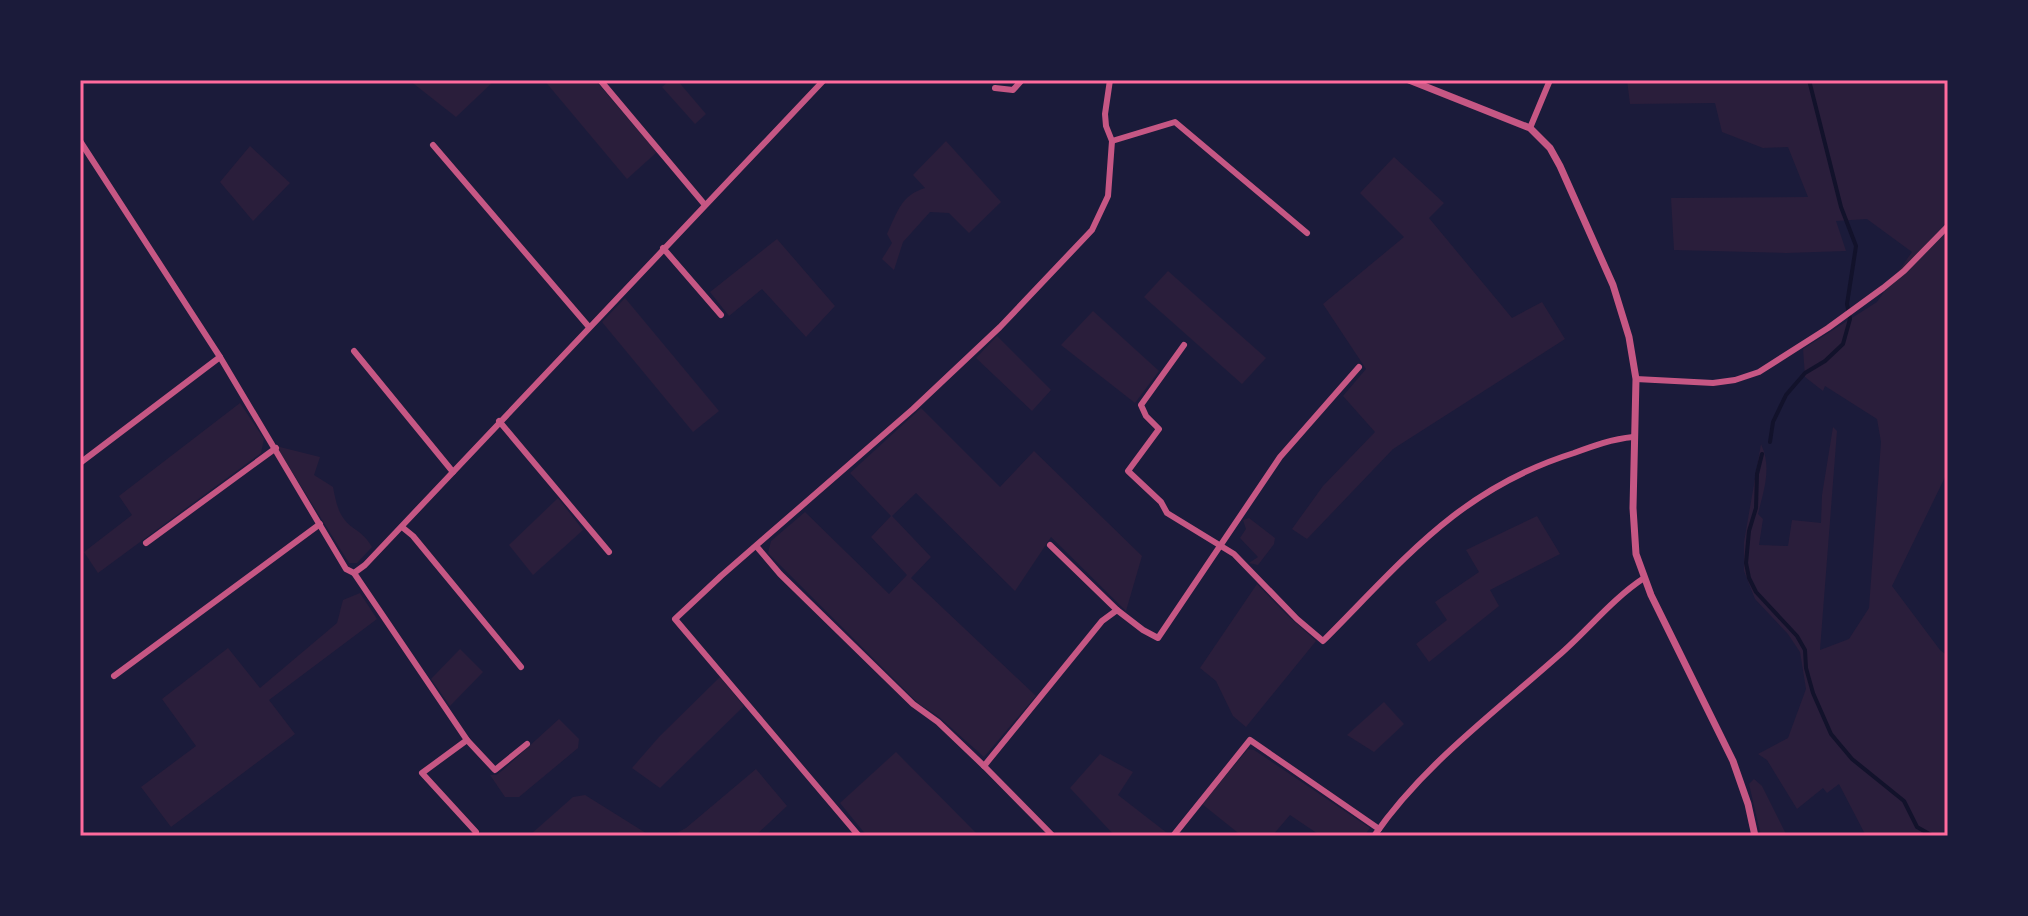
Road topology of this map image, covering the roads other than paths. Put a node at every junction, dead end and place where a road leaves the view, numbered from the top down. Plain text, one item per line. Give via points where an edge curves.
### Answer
1 (600, 80) edge
2 (824, 80) edge
3 (1022, 80) edge
4 (1110, 80) edge
5 (1409, 80) edge
6 (1550, 80) edge
7 (995, 88) dead end
8 (1530, 128) junction
9 (80, 141) edge
10 (1112, 141) junction
11 (433, 145) dead end
12 (705, 205) junction
13 (1948, 226) edge
14 (1307, 233) dead end
15 (663, 248) junction
16 (721, 315) dead end
17 (589, 327) junction
18 (1184, 345) dead end
19 (354, 351) dead end
20 (220, 357) junction
21 (1359, 367) dead end
22 (1636, 379) junction
23 (499, 421) junction
24 (1633, 437) junction
25 (276, 448) junction
26 (80, 463) edge
27 (453, 472) junction
28 (320, 524) junction
29 (402, 527) junction
30 (146, 543) dead end
31 (1050, 545) dead end
32 (1219, 546) junction
33 (757, 547) junction
34 (609, 552) dead end
35 (354, 573) junction
36 (1644, 578) junction
37 (1117, 610) junction
38 (521, 667) dead end
39 (114, 676) dead end
40 (467, 740) junction
41 (527, 744) dead end
42 (984, 766) junction
43 (476, 832) dead end
44 (1376, 833) edge
45 (859, 836) edge
46 (1053, 836) edge
47 (1173, 836) edge
48 (1755, 836) edge

1 - 12 street
2 - 12 street
3 - 7 street via 1013,90
4 - 10 street via 1105,114
5 - 8 street
6 - 8 street
8 - 22 street via 1550,148 1612,282
9 - 20 street
10 - 14 street via 1175,122
10 - 33 street via 1108,196 1092,230 1000,327
11 - 17 street
12 - 15 street
13 - 22 street via 1904,271 1771,365 1735,380 1700,384
15 - 16 street
15 - 17 street
17 - 23 street
18 - 32 street via 1141,405 1159,429 1128,471 1167,513
19 - 27 street
20 - 25 street
20 - 26 street
21 - 32 street via 1280,457
22 - 24 street
23 - 27 street
23 - 34 street
24 - 32 street via 1560,457 1474,498 1397,563 1323,641 1234,554
24 - 36 street via 1633,530
25 - 28 street
25 - 30 street
27 - 29 street
28 - 35 street via 346,569
28 - 39 street
29 - 35 street
29 - 38 street
31 - 37 street
32 - 37 street via 1158,638
33 - 42 street via 902,694
33 - 45 street via 675,619
35 - 40 street
36 - 44 street via 1418,781
36 - 48 street via 1733,761
37 - 42 street via 1102,621
40 - 41 street via 495,770
40 - 43 street via 422,773
42 - 46 street
44 - 47 street via 1250,740

